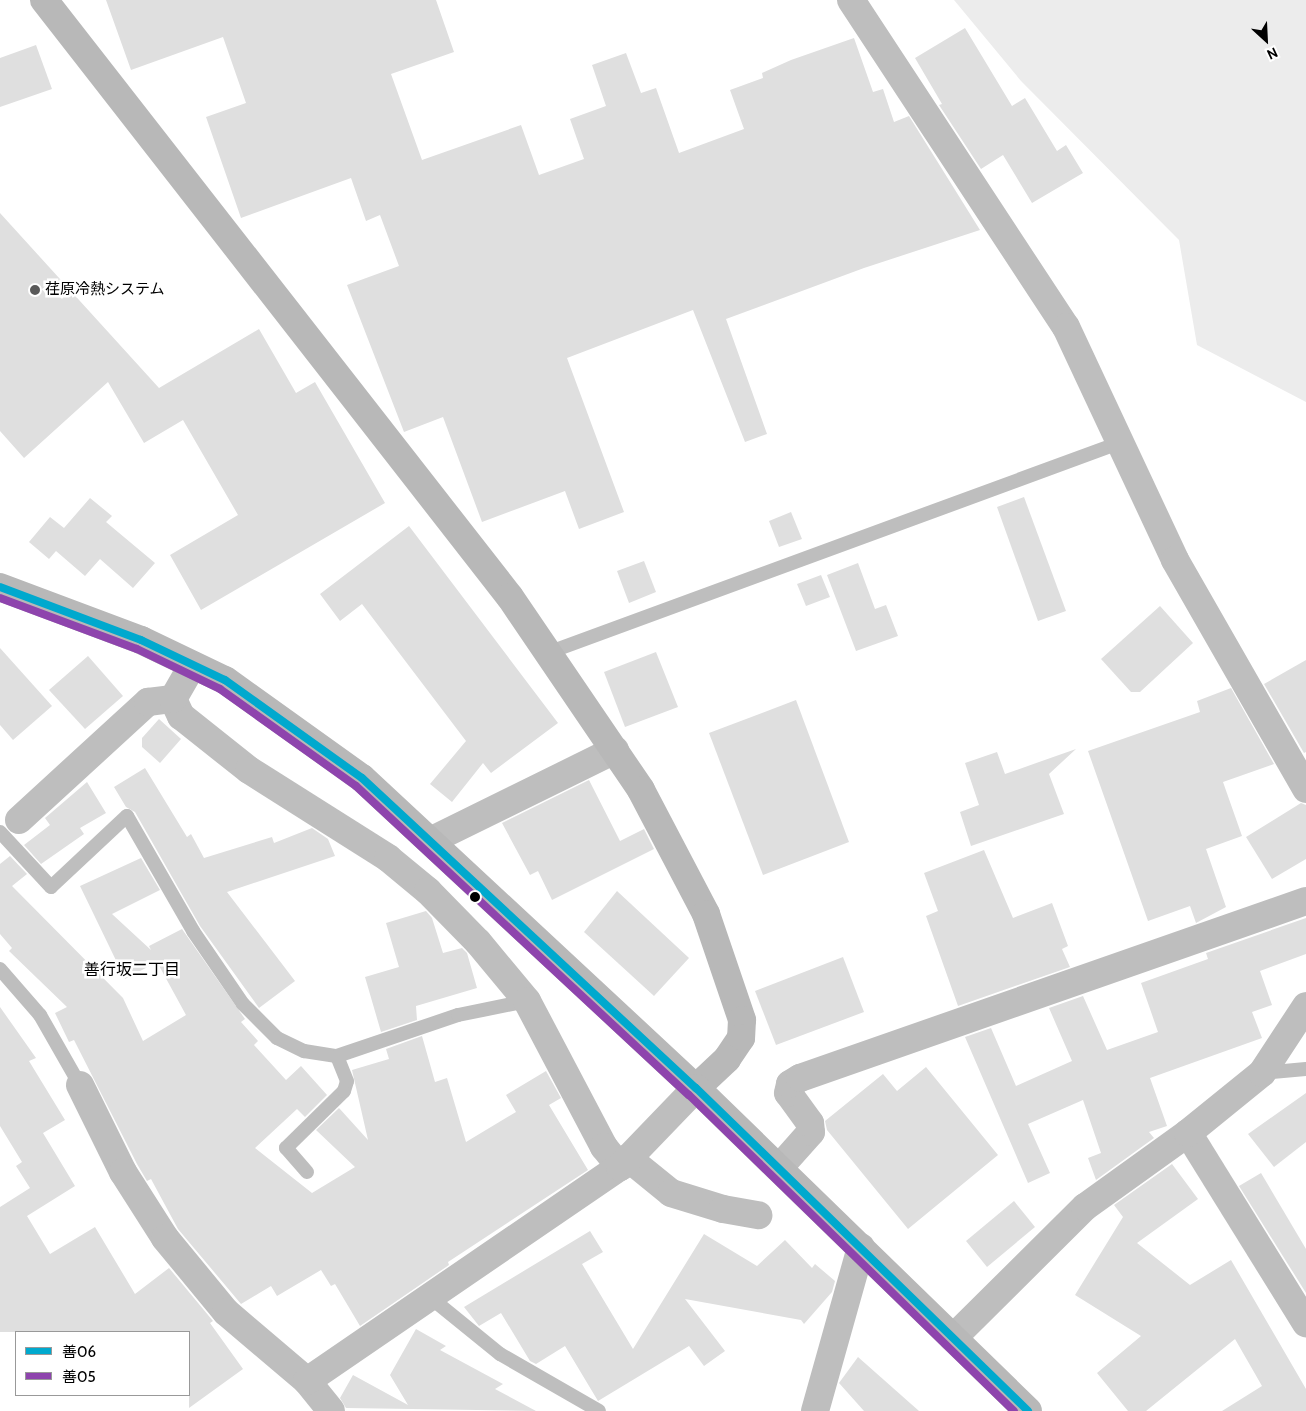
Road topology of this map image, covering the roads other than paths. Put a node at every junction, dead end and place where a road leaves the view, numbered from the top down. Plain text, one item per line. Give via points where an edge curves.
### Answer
1 (44, 0) edge
2 (851, 0) edge
3 (1120, 443) junction
4 (0, 586) edge
5 (550, 652) junction
6 (192, 666) junction
7 (173, 699) junction
8 (616, 750) junction
9 (1306, 789) edge
10 (9, 826) edge
11 (432, 840) junction
12 (1306, 900) edge
13 (0, 969) edge
14 (527, 1001) junction
15 (1306, 1006) edge
16 (337, 1056) junction
17 (1306, 1069) edge
18 (1262, 1073) junction
19 (80, 1085) joint
20 (696, 1088) junction
21 (1188, 1133) junction
22 (624, 1163) junction
23 (779, 1168) junction
24 (308, 1172) dead end
25 (758, 1215) dead end
26 (861, 1248) junction
27 (431, 1298) junction
28 (1306, 1323) edge
29 (953, 1338) junction
30 (307, 1381) junction
31 (332, 1411) edge
32 (599, 1411) edge
33 (816, 1411) edge
34 (1028, 1411) edge

1 - 5 street via 389,440
2 - 3 street via 1066,327
3 - 5 lane
3 - 9 street via 1179,569
4 - 6 street via 141,640
5 - 8 street
6 - 7 street
6 - 11 street via 225,680 362,778
7 - 10 street via 148,702
7 - 14 street via 181,716 211,741 388,858 428,891
8 - 11 street
8 - 20 street via 687,872 706,914 742,1020 741,1038 728,1059
10 - 16 lane via 51,888 127,816 193,931 242,1004 277,1038 304,1051
11 - 20 street
12 - 23 street via 800,1078 790,1084 788,1094 810,1123 811,1132
13 - 19 lane via 40,1015
14 - 16 lane via 458,1015
14 - 22 street via 604,1147
15 - 18 street
16 - 24 lane via 347,1081 344,1091 286,1148
17 - 18 lane
18 - 21 street
19 - 30 street via 123,1172 165,1238 226,1312
20 - 22 street
20 - 23 street
21 - 28 street
21 - 29 street via 1085,1207
22 - 25 street via 671,1193 723,1209
22 - 27 street
23 - 26 street
26 - 29 street
26 - 33 street
27 - 30 street
27 - 32 lane via 500,1354
29 - 34 street
30 - 31 street

